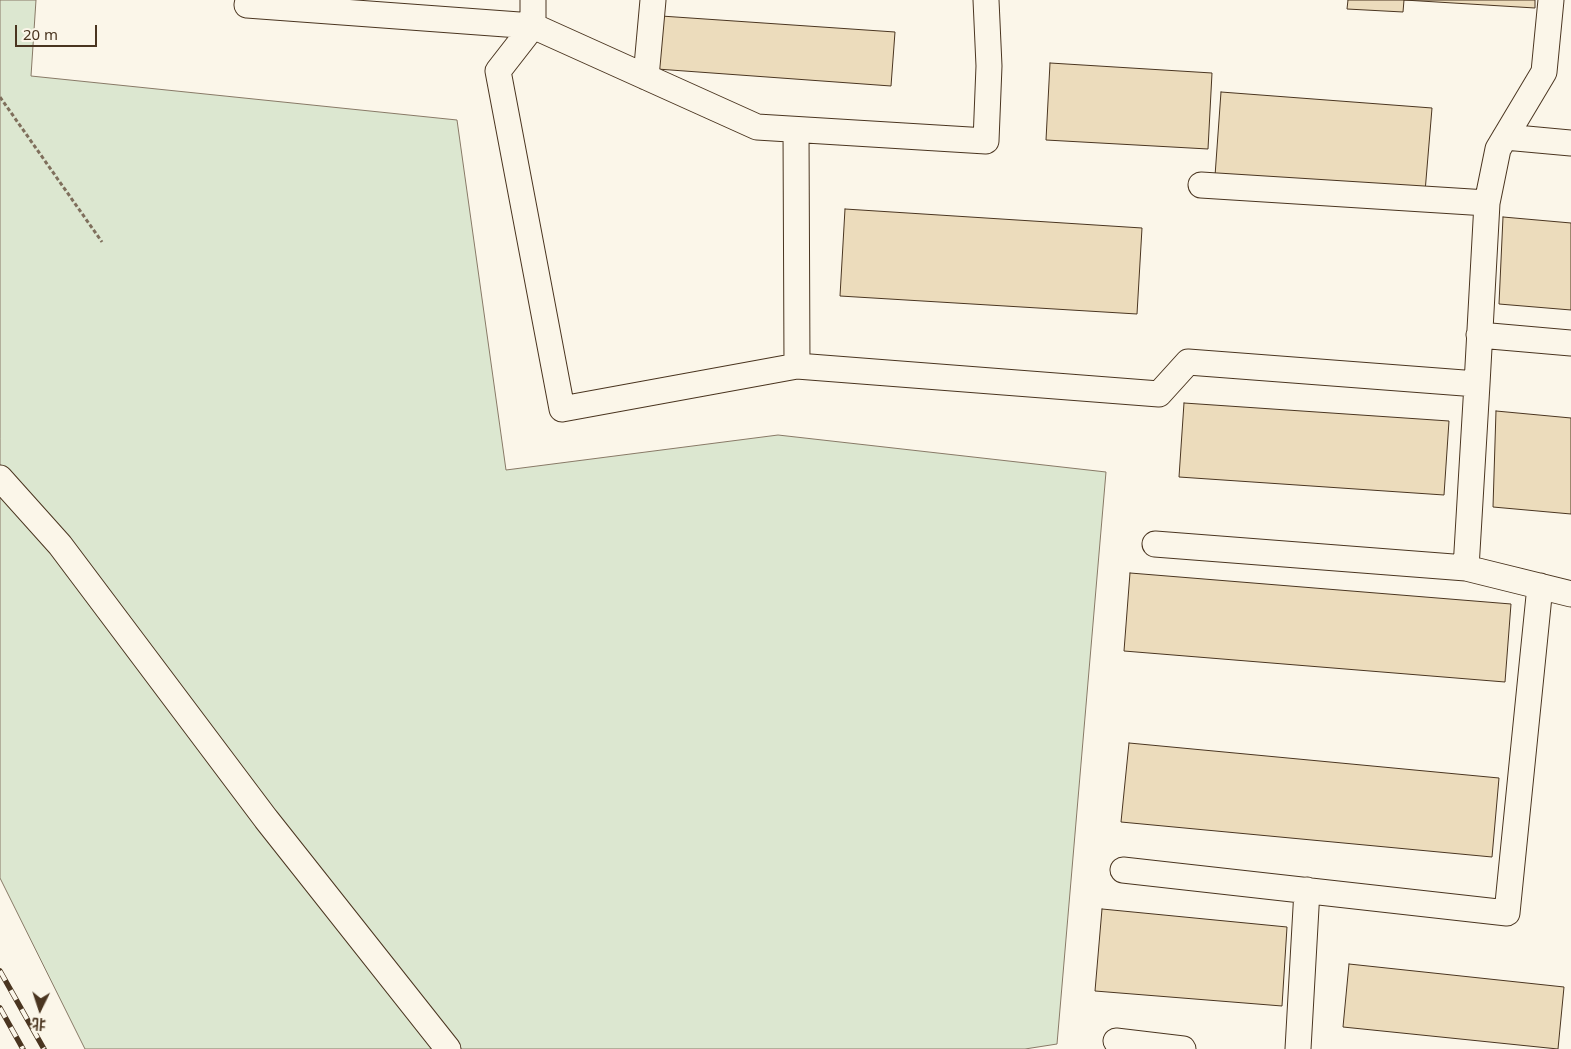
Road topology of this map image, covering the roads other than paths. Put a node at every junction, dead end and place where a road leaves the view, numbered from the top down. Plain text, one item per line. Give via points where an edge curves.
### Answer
1 (248, 0) edge
2 (533, 0) edge
3 (653, 0) edge
4 (986, 0) edge
5 (1550, 0) edge
6 (533, 26) junction
7 (646, 77) junction
8 (796, 130) junction
9 (1505, 137) junction
10 (1571, 143) edge
11 (1200, 185) dead end
12 (1487, 203) junction
13 (1480, 335) junction
14 (1571, 343) edge
15 (797, 366) junction
16 (1477, 384) junction
17 (0, 478) edge
18 (1155, 544) dead end
19 (1466, 568) junction
20 (1540, 586) junction
21 (1571, 594) edge
22 (1123, 870) dead end
23 (1307, 890) junction
24 (1116, 1041) dead end
25 (448, 1049) edge
26 (1183, 1049) edge
27 (1298, 1049) edge

1 - 6 street via 247,6
2 - 6 street
3 - 7 street
4 - 8 street via 990,66 986,141
5 - 9 street via 1544,72
6 - 7 street
6 - 15 street via 498,71 562,409
7 - 8 street via 757,127
8 - 15 street
9 - 10 street
9 - 12 street via 1498,149
11 - 12 street
12 - 13 street
13 - 14 street
13 - 16 street
15 - 16 street via 1159,394 1188,362
16 - 19 street
17 - 25 street via 60,545 266,819
18 - 19 street
19 - 20 street
20 - 21 street
20 - 23 street via 1507,912
22 - 23 street
23 - 27 street
24 - 26 street

